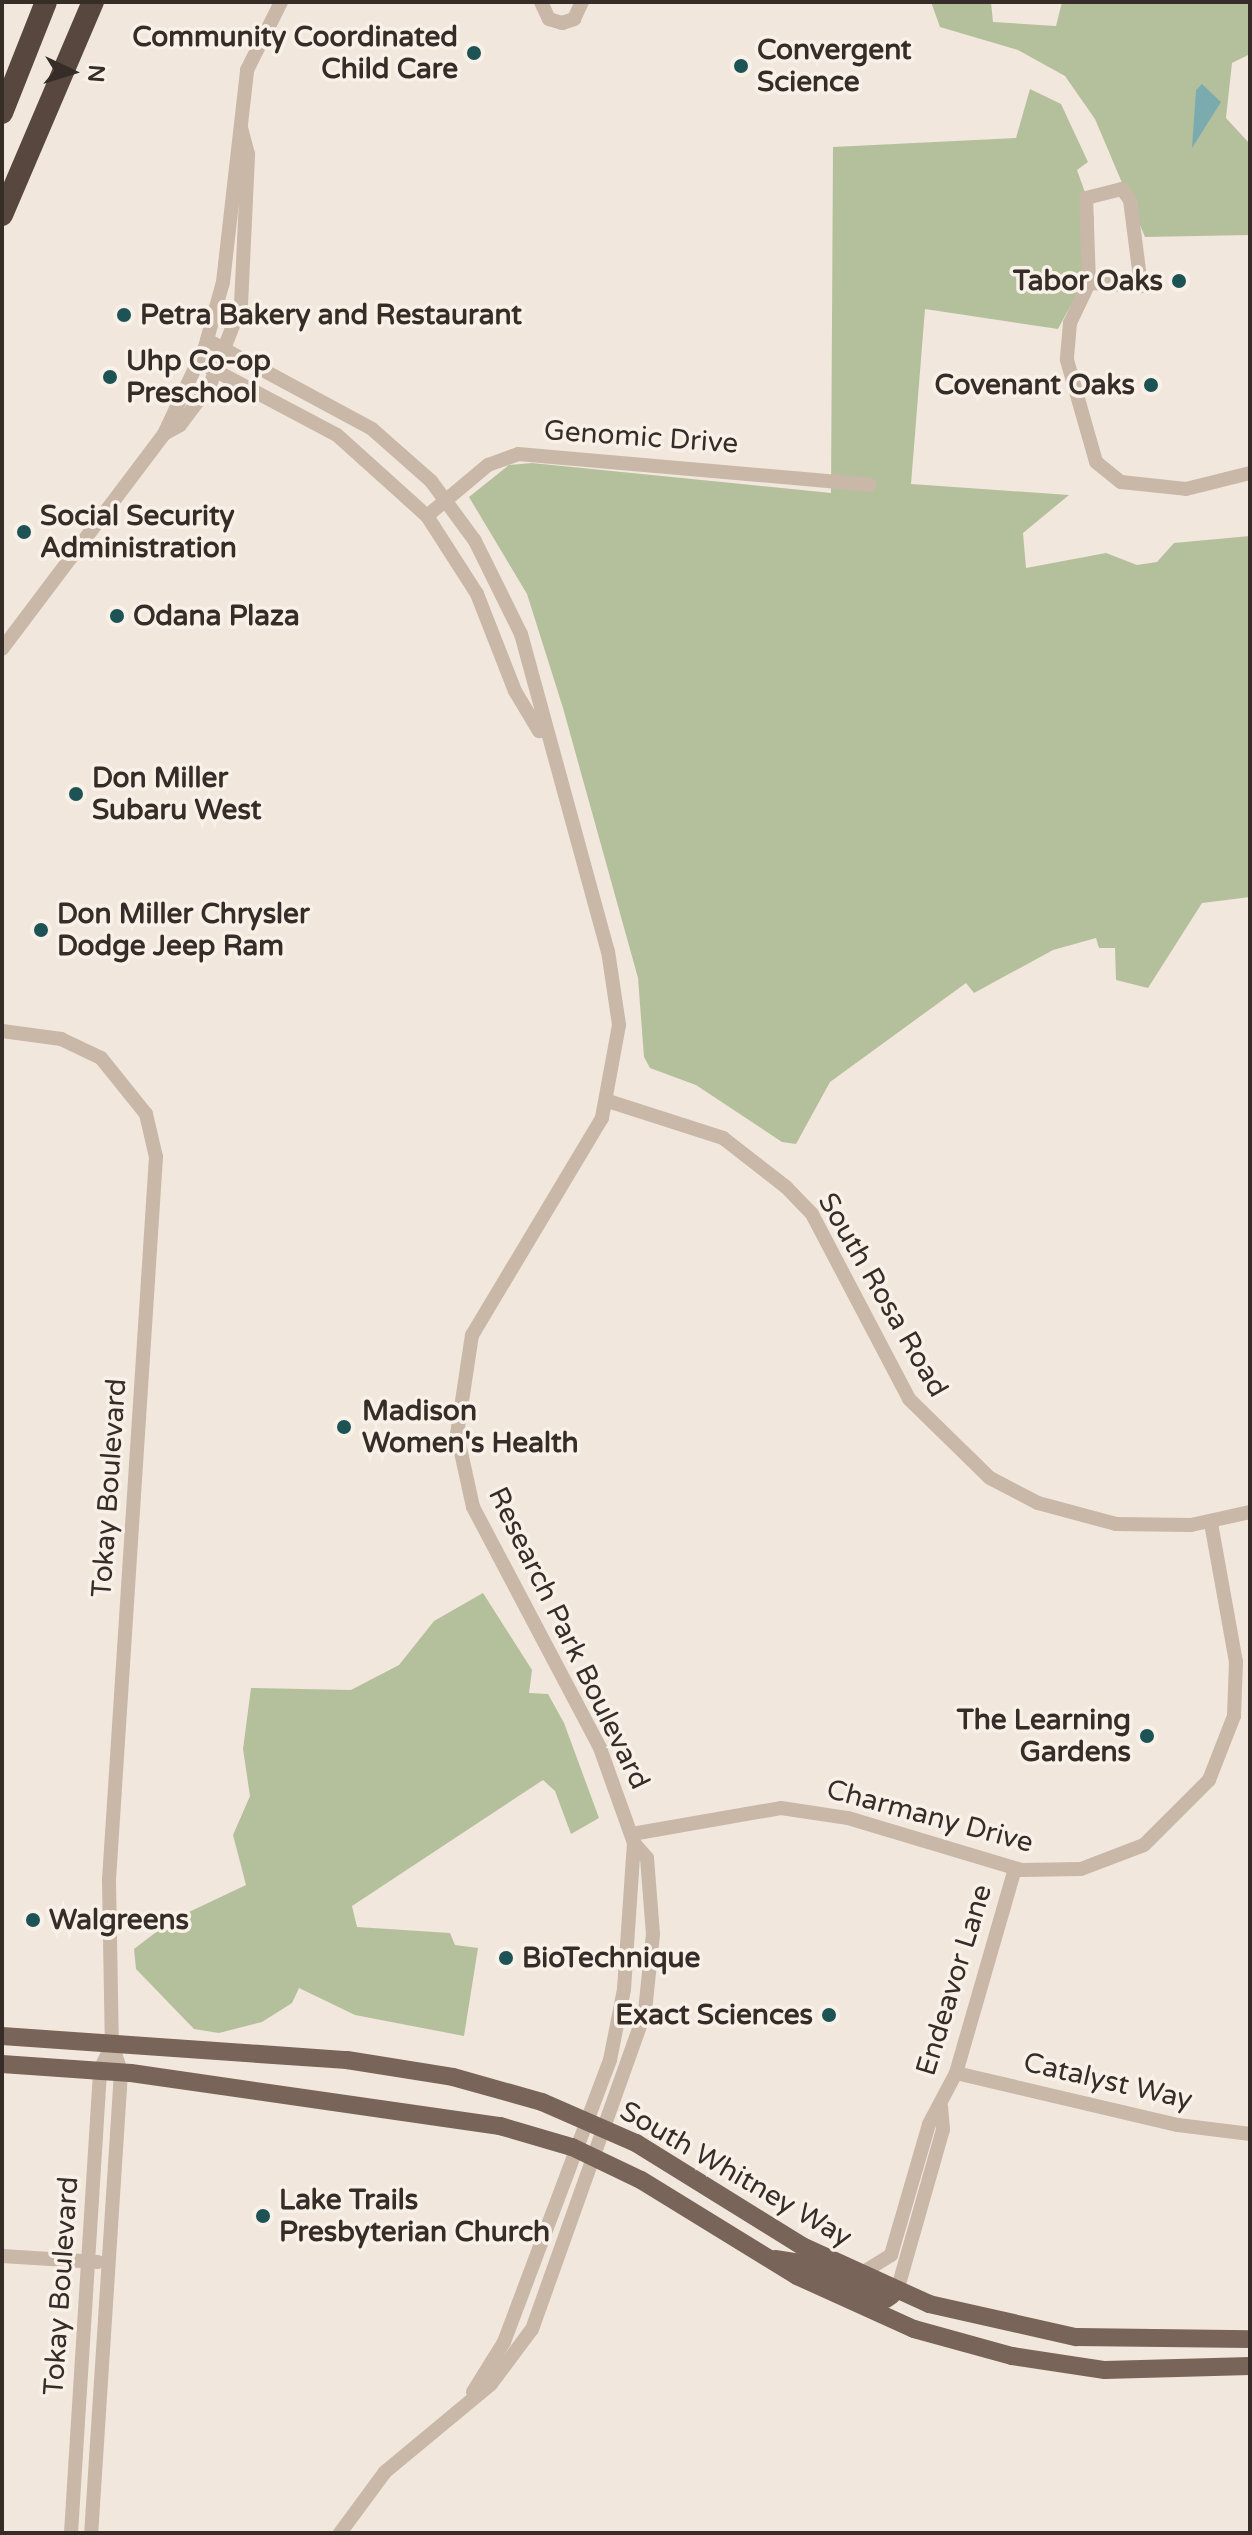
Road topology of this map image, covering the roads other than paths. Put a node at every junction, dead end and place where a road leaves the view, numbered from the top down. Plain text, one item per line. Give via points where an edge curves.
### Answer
1 (46, 2) edge
2 (93, 2) edge
3 (281, 2) edge
4 (541, 2) edge
5 (582, 2) edge
6 (2, 113) edge
7 (241, 128) junction
8 (2, 215) edge
9 (1089, 283) junction
10 (207, 340) junction
11 (227, 348) junction
12 (199, 362) junction
13 (217, 372) junction
14 (164, 434) junction
15 (1250, 473) edge
16 (870, 485) dead end
17 (446, 499) junction
18 (427, 516) junction
19 (2, 649) edge
20 (544, 738) junction
21 (2, 1031) edge
22 (608, 1101) junction
23 (1250, 1512) edge
24 (1211, 1523) junction
25 (633, 1839) junction
26 (1015, 1869) junction
27 (2, 2036) edge
28 (112, 2044) junction
29 (2, 2064) edge
30 (100, 2070) junction
31 (121, 2072) junction
32 (956, 2073) junction
33 (941, 2107) junction
34 (585, 2121) junction
35 (605, 2129) junction
36 (1250, 2134) edge
37 (572, 2147) junction
38 (594, 2157) junction
39 (2, 2256) edge
40 (765, 2258) junction
41 (89, 2262) junction
42 (110, 2263) junction
43 (858, 2275) junction
44 (897, 2291) junction
45 (1250, 2339) edge
46 (1250, 2366) edge
47 (473, 2392) junction
48 (71, 2533) edge
49 (91, 2533) edge
50 (340, 2533) edge

1 - 6 highway
2 - 8 highway
3 - 7 street via 254,47
4 - 5 street via 549,19 562,23 574,19
7 - 10 street via 223,282
7 - 11 street via 248,141 248,252
9 - 9 street via 1086,198 1122,189 1130,200 1141,286
9 - 15 street via 1070,323 1067,360 1096,462 1121,482 1186,489
10 - 11 street, Research Park Boulevard
10 - 12 street
11 - 13 street
11 - 17 street, Research Park Boulevard via 372,429
12 - 13 street, Research Park Boulevard
12 - 14 street
13 - 14 street via 180,425
13 - 18 street, Research Park Boulevard via 349,443
14 - 19 street
16 - 17 street, Genomic Drive via 518,454 488,465
17 - 18 street, Genomic Drive
17 - 20 street, Research Park Boulevard via 511,608
18 - 20 street, Research Park Boulevard via 477,594 515,691
20 - 22 street, Research Park Boulevard via 614,978 619,1025
21 - 28 street, Tokay Boulevard via 61,1039 101,1058 138,1101 156,1157 109,1880
22 - 24 street, South Rosa Road via 723,1138 786,1187 812,1214 909,1399 990,1478 1038,1503 1101,1522
22 - 25 street, Research Park Boulevard via 472,1335 457,1434 473,1507 600,1748
23 - 24 street, South Rosa Road
24 - 26 street, Charmany Drive via 1237,1680 1229,1737 1215,1770 1178,1818 1126,1853 1081,1869
25 - 26 street, Charmany Drive via 738,1811 800,1809
25 - 34 street, Research Park Boulevard via 617,2029
25 - 35 street, Research Park Boulevard via 647,1858 651,1967 638,2042
26 - 32 street, Endeavor Lane
27 - 28 main road, South Whitney Way
28 - 30 street, Tokay Boulevard
28 - 31 street, Tokay Boulevard
28 - 34 main road, South Whitney Way via 399,2066 496,2087
29 - 30 main road, South Whitney Way
30 - 31 main road, South Whitney Way
30 - 41 street, Tokay Boulevard
31 - 37 main road, South Whitney Way via 470,2120
31 - 42 street, Tokay Boulevard
32 - 33 street, Endeavor Lane
32 - 36 street, Catalyst Way via 1178,2125
33 - 43 street, Endeavor Lane via 929,2124 891,2255
33 - 44 street, Endeavor Lane via 943,2129
34 - 35 main road, South Whitney Way
34 - 37 street, Research Park Boulevard
35 - 38 street, Research Park Boulevard
35 - 43 main road, South Whitney Way
37 - 38 main road, South Whitney Way
37 - 47 street, Research Park Boulevard via 504,2342
38 - 40 main road, South Whitney Way
38 - 47 street, Research Park Boulevard via 532,2329 491,2384
39 - 41 street
40 - 44 main road via 807,2264 886,2299
40 - 46 main road, South Whitney Way via 872,2312 1012,2356 1133,2371
41 - 42 street
41 - 48 street, Tokay Boulevard
42 - 49 street, Tokay Boulevard
43 - 44 main road, South Whitney Way
44 - 45 main road, South Whitney Way via 1036,2332 1172,2344
47 - 50 street via 385,2472

